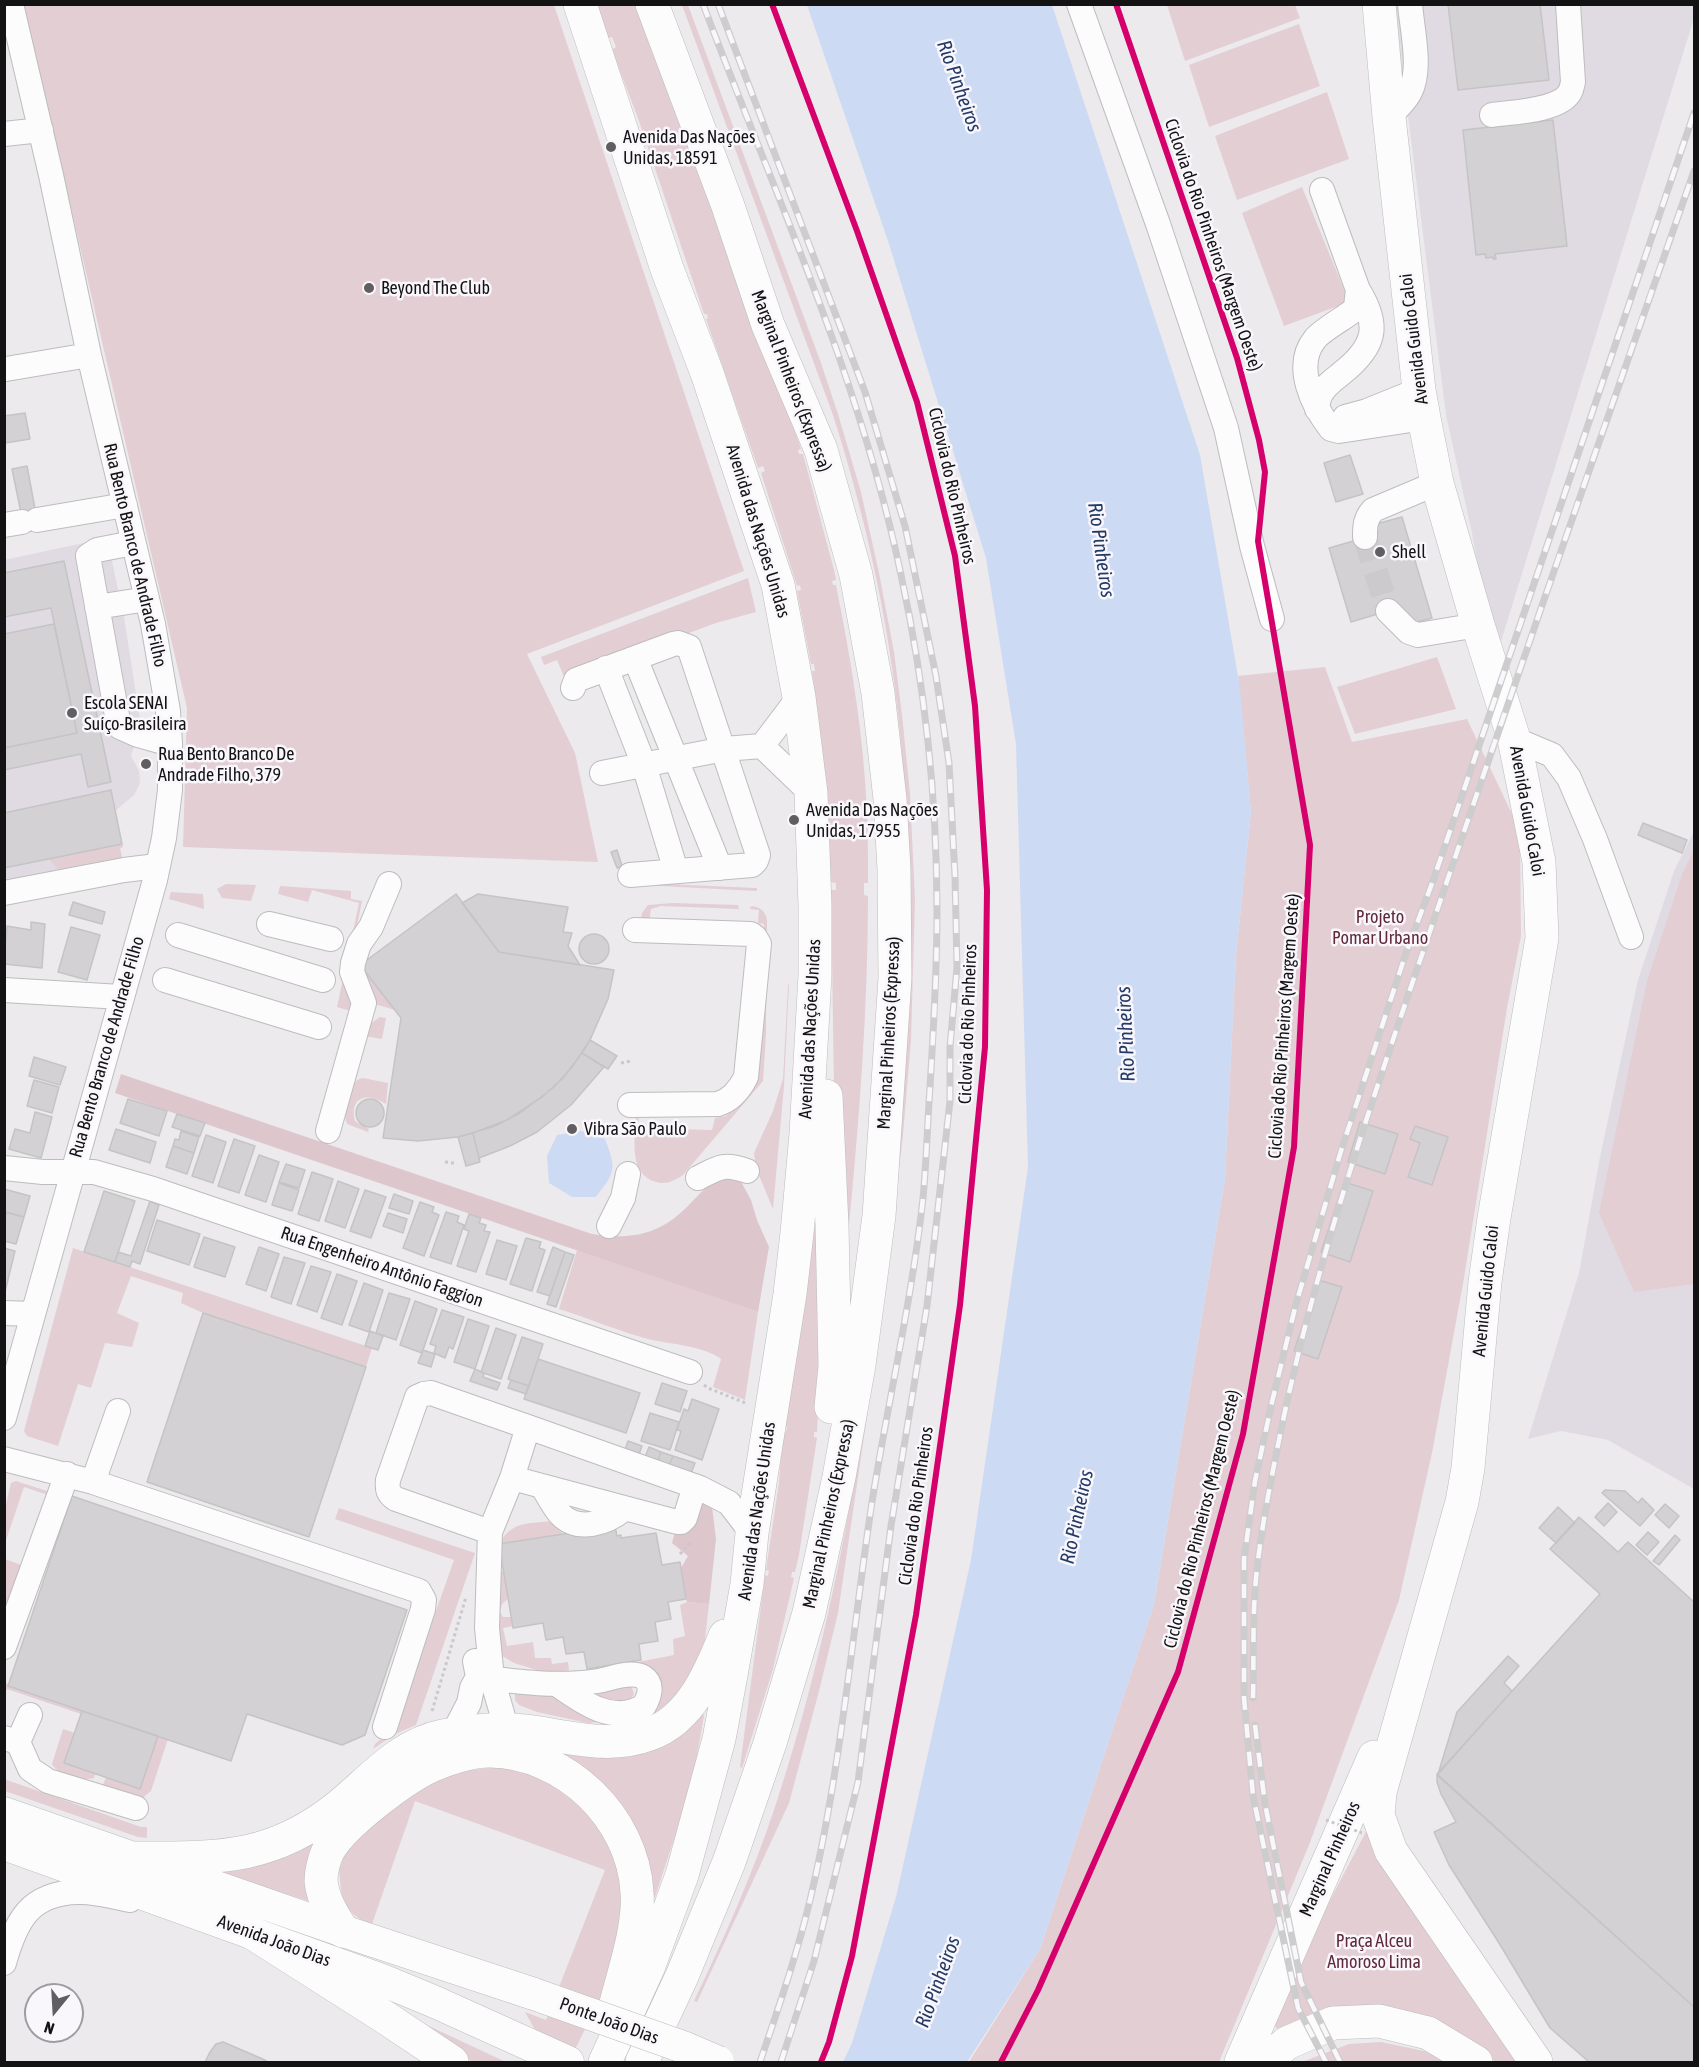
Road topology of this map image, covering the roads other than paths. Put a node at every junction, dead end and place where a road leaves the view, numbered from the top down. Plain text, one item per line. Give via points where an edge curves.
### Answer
1 (12, 4) edge
2 (580, 4) edge
3 (652, 4) edge
4 (1079, 4) edge
5 (1379, 4) edge
6 (1410, 4) edge
7 (1568, 4) edge
8 (1492, 114) dead end
9 (1389, 117) junction
10 (41, 130) junction
11 (4, 134) edge
12 (1322, 190) dead end
13 (1358, 290) junction
14 (89, 355) junction
15 (6, 369) edge
16 (1421, 404) junction
17 (1321, 414) junction
18 (1437, 483) junction
19 (125, 505) junction
20 (21, 522) edge
21 (1365, 537) tunnel mouth
22 (133, 543) junction
23 (147, 598) junction
24 (97, 607) junction
25 (1388, 611) tunnel mouth
26 (1272, 619) dead end
27 (1478, 625) junction
28 (635, 658) junction
29 (606, 668) junction
30 (573, 688) dead end
31 (799, 697) junction
32 (1514, 739) junction
33 (170, 744) junction
34 (762, 746) junction
35 (724, 749) junction
36 (675, 758) junction
37 (644, 765) junction
38 (602, 773) dead end
39 (811, 794) junction
40 (157, 867) junction
41 (720, 868) junction
42 (676, 871) junction
43 (630, 875) dead end
44 (389, 885) dead end
45 (4, 893) edge
46 (268, 924) dead end
47 (635, 930) dead end
48 (178, 935) dead end
49 (1631, 937) dead end
50 (331, 939) dead end
51 (815, 975) junction
52 (165, 980) dead end
53 (322, 980) dead end
54 (4, 990) edge
55 (121, 997) junction
56 (319, 1027) dead end
57 (630, 1105) dead end
58 (328, 1131) dead end
59 (4, 1168) edge
60 (73, 1171) junction
61 (747, 1171) dead end
62 (628, 1174) dead end
63 (698, 1178) dead end
64 (609, 1226) dead end
65 (4, 1313) edge
66 (33, 1314) junction
67 (690, 1372) road end
68 (118, 1411) dead end
69 (4, 1418) edge
70 (528, 1427) junction
71 (4, 1459) edge
72 (67, 1474) junction
73 (512, 1478) junction
74 (693, 1479) junction
75 (93, 1482) junction
76 (490, 1532) junction
77 (752, 1533) junction
78 (747, 1584) junction
79 (809, 1613) junction
80 (475, 1614) dead end
81 (4, 1647) edge
82 (1418, 1656) junction
83 (487, 1673) junction
84 (558, 1685) dead end
85 (469, 1703) junction
86 (30, 1715) dead end
87 (502, 1716) junction
88 (442, 1725) junction
89 (386, 1727) dead end
90 (11, 1740) edge
91 (136, 1808) dead end
92 (4, 1813) edge
93 (4, 1844) edge
94 (137, 1858) junction
95 (193, 1911) junction
96 (343, 1931) junction
97 (251, 1932) junction
98 (4, 1963) edge
99 (534, 1994) joint
100 (554, 2056) edge
101 (452, 2062) edge
102 (599, 2062) edge
103 (605, 2062) edge
104 (642, 2062) edge
105 (718, 2062) edge
106 (1241, 2062) edge
107 (1264, 2062) edge
108 (1476, 2062) edge
109 (1536, 2062) edge

1 - 10 street, Rua Bento Branco de Andrade Filho
2 - 31 highway, Avenida das Nações Unidas via 778,585
3 - 79 highway, Marginal Pinheiros (Expressa) via 768,325 821,450 856,575 878,693 890,799 895,978 879,1216 857,1376
4 - 26 street via 1226,428
5 - 9 highway, Avenida Guido Caloi
6 - 9 street via 1414,84
7 - 8 street via 1573,82 1570,92 1551,106
9 - 16 highway, Avenida Guido Caloi
10 - 11 street
10 - 14 street, Rua Bento Branco de Andrade Filho
12 - 13 street
13 - 17 street via 1369,307 1371,337 1364,352 1319,397
13 - 17 street via 1353,311 1316,338 1307,354 1307,383
14 - 15 street
14 - 19 street, Rua Bento Branco de Andrade Filho
16 - 17 street via 1340,431 1331,429
16 - 18 highway, Avenida Guido Caloi
18 - 21 street via 1373,510 1367,517
18 - 27 highway, Avenida Guido Caloi
19 - 20 street
19 - 22 street, Rua Bento Branco de Andrade Filho
22 - 23 street, Rua Bento Branco de Andrade Filho
22 - 24 street via 97,550 88,556
23 - 24 street
23 - 33 street, Rua Bento Branco de Andrade Filho via 168,711
24 - 33 street via 120,727
25 - 27 street via 1418,635
27 - 32 highway, Avenida Guido Caloi
28 - 29 street
28 - 35 street via 678,643 689,647
28 - 36 street
29 - 30 street via 576,680
29 - 37 street
31 - 34 street
31 - 39 highway, Avenida das Nações Unidas
32 - 49 street via 1552,755 1569,778
32 - 82 highway, Avenida Guido Caloi via 1539,862 1542,938 1485,1282 1468,1468
33 - 40 street, Rua Bento Branco de Andrade Filho via 170,790
34 - 35 street
34 - 39 street
35 - 36 street
35 - 41 street via 758,855 752,865
36 - 37 street
36 - 41 street
37 - 38 street
37 - 42 street
39 - 51 highway, Avenida das Nações Unidas
40 - 45 street
40 - 55 street, Rua Bento Branco de Andrade Filho
41 - 42 street
42 - 43 street
44 - 58 street via 353,963 352,972 363,1003
46 - 50 street
47 - 57 street via 751,934 759,944 746,1077 741,1087 718,1104
48 - 53 street
51 - 77 highway, Avenida das Nações Unidas via 797,1233
51 - 79 highway via 832,1225 835,1366
52 - 56 street
54 - 55 street
55 - 60 street, Rua Bento Branco de Andrade Filho
59 - 60 street, Rua Engenheiro Antônio Faggion
60 - 66 street, Rua Bento Branco de Andrade Filho
60 - 67 street, Rua Engenheiro Antônio Faggion via 94,1172 153,1189
61 - 63 street via 717,1167
62 - 64 street via 623,1198
65 - 66 street
66 - 69 street, Rua Bento Branco de Andrade Filho
68 - 75 street
70 - 73 street
70 - 74 street
70 - 76 street via 431,1394 417,1396 388,1480 389,1495
71 - 72 street
72 - 75 street
72 - 81 street
73 - 74 street via 672,1522 685,1518
73 - 76 street
74 - 77 street via 729,1503
75 - 89 street via 419,1591 423,1609
76 - 83 street
77 - 78 highway, Avenida das Nações Unidas
78 - 87 highway via 710,1674 691,1702 652,1734 626,1741 595,1742 524,1730
78 - 103 highway, Avenida das Nações Unidas via 719,1739 682,1875 648,1968
79 - 104 highway, Marginal Pinheiros (Expressa) via 771,1743 729,1862
80 - 83 street via 472,1637
82 - 106 highway, Marginal Pinheiros
82 - 109 highway via 1380,1792 1378,1815 1390,1851
83 - 84 street
83 - 85 street via 472,1688
83 - 87 street
85 - 87 street
85 - 88 street
86 - 90 street
87 - 88 highway
88 - 94 highway via 441,1736 398,1755 339,1806 277,1844 209,1858
90 - 91 street via 30,1769 48,1781
92 - 94 main road, Avenida João Dias
93 - 95 main road, Avenida João Dias
94 - 96 main road, Avenida João Dias
95 - 97 main road, Avenida João Dias
95 - 98 street via 80,1892 58,1894 37,1901 28,1909
96 - 99 main road, Avenida João Dias
96 - 102 highway via 324,1897 324,1862 339,1836 375,1803 416,1774 465,1755 490,1751 546,1763 578,1783 604,1807 621,1833 634,1866 638,1894 635,1920
97 - 100 main road, Avenida João Dias via 424,1997
97 - 101 highway
99 - 105 main road, Ponte João Dias, bridge
107 - 108 highway via 1287,2043 1333,2023 1379,2021 1428,2033

